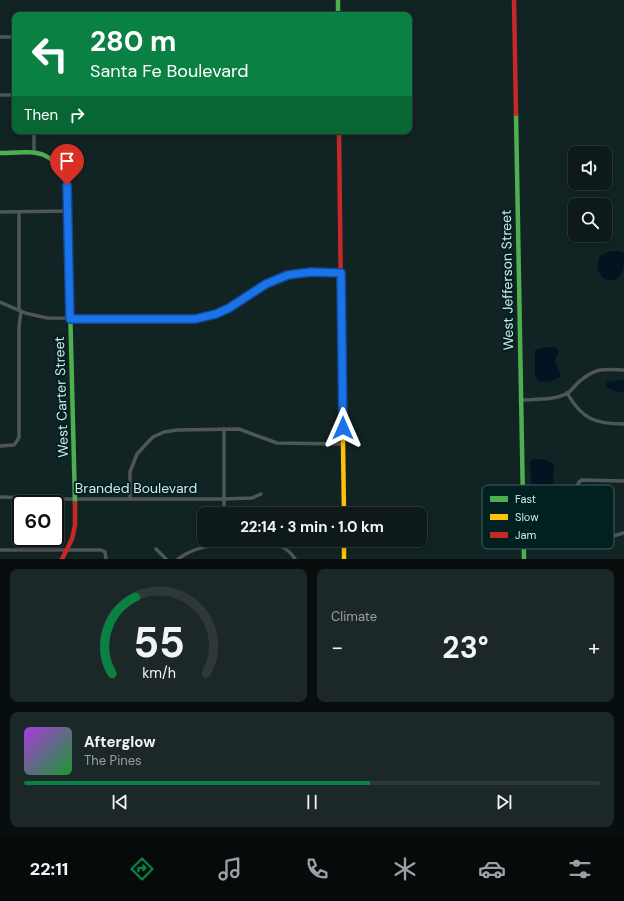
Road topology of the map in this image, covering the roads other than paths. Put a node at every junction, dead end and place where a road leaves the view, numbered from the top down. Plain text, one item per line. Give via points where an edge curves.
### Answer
1 (338, 0) edge
2 (514, 0) edge
3 (338, 12) edge
4 (0, 37) edge
5 (12, 37) edge
6 (0, 95) edge
7 (12, 95) edge
8 (34, 134) edge
9 (339, 134) edge
10 (0, 153) edge
11 (34, 153) junction
12 (0, 212) edge
13 (19, 212) junction
14 (68, 212) junction
15 (341, 273) junction
16 (0, 302) edge
17 (20, 310) junction
18 (70, 319) junction
19 (624, 370) edge
20 (567, 393) junction
21 (520, 400) junction
22 (624, 424) edge
23 (224, 429) junction
24 (343, 444) junction
25 (0, 446) edge
26 (624, 481) edge
27 (522, 485) edge
28 (578, 485) edge
29 (261, 494) dead end
30 (0, 497) edge
31 (75, 499) junction
32 (130, 499) junction
33 (224, 499) junction
34 (224, 507) edge
35 (344, 507) edge
36 (624, 533) edge
37 (614, 535) edge
38 (201, 547) edge
39 (283, 547) edge
40 (344, 547) edge
41 (156, 549) dead end
42 (523, 549) edge
43 (0, 550) edge
44 (67, 550) junction
45 (62, 559) edge
46 (106, 559) edge
47 (166, 559) edge
48 (178, 559) edge
49 (295, 559) edge
50 (344, 559) edge
51 (524, 559) edge

1 - 3 street
2 - 21 street, West Jefferson Street
4 - 5 street
6 - 7 street
8 - 11 street
9 - 15 street
10 - 11 street, West Carter Street
11 - 14 street, West Carter Street via 55,161 64,172
12 - 13 street
13 - 14 street
13 - 17 street
14 - 18 street, West Carter Street
15 - 18 street via 311,272 288,275 266,284 222,311 195,319
15 - 24 street
16 - 17 street
17 - 18 street via 41,317
17 - 25 street via 19,437 14,445
18 - 31 street, West Carter Street
19 - 20 street via 598,369 589,373
20 - 21 street via 548,399
20 - 22 street via 578,411 588,418 602,423
21 - 27 street, West Jefferson Street
23 - 24 street via 244,430 277,443
23 - 32 street via 176,430 153,437 140,450 132,464
23 - 33 street
24 - 35 street
26 - 28 street via 582,480
29 - 33 street, Branded Boulevard via 252,498
30 - 31 street, Branded Boulevard
31 - 32 street, Branded Boulevard
31 - 44 street, West Carter Street via 75,525
32 - 33 street, Branded Boulevard
33 - 34 street
36 - 37 street
38 - 48 street
39 - 49 street
40 - 50 street
41 - 47 street
42 - 51 street, West Jefferson Street
43 - 44 street
44 - 45 street, West Carter Street
44 - 46 street via 101,550 104,551

